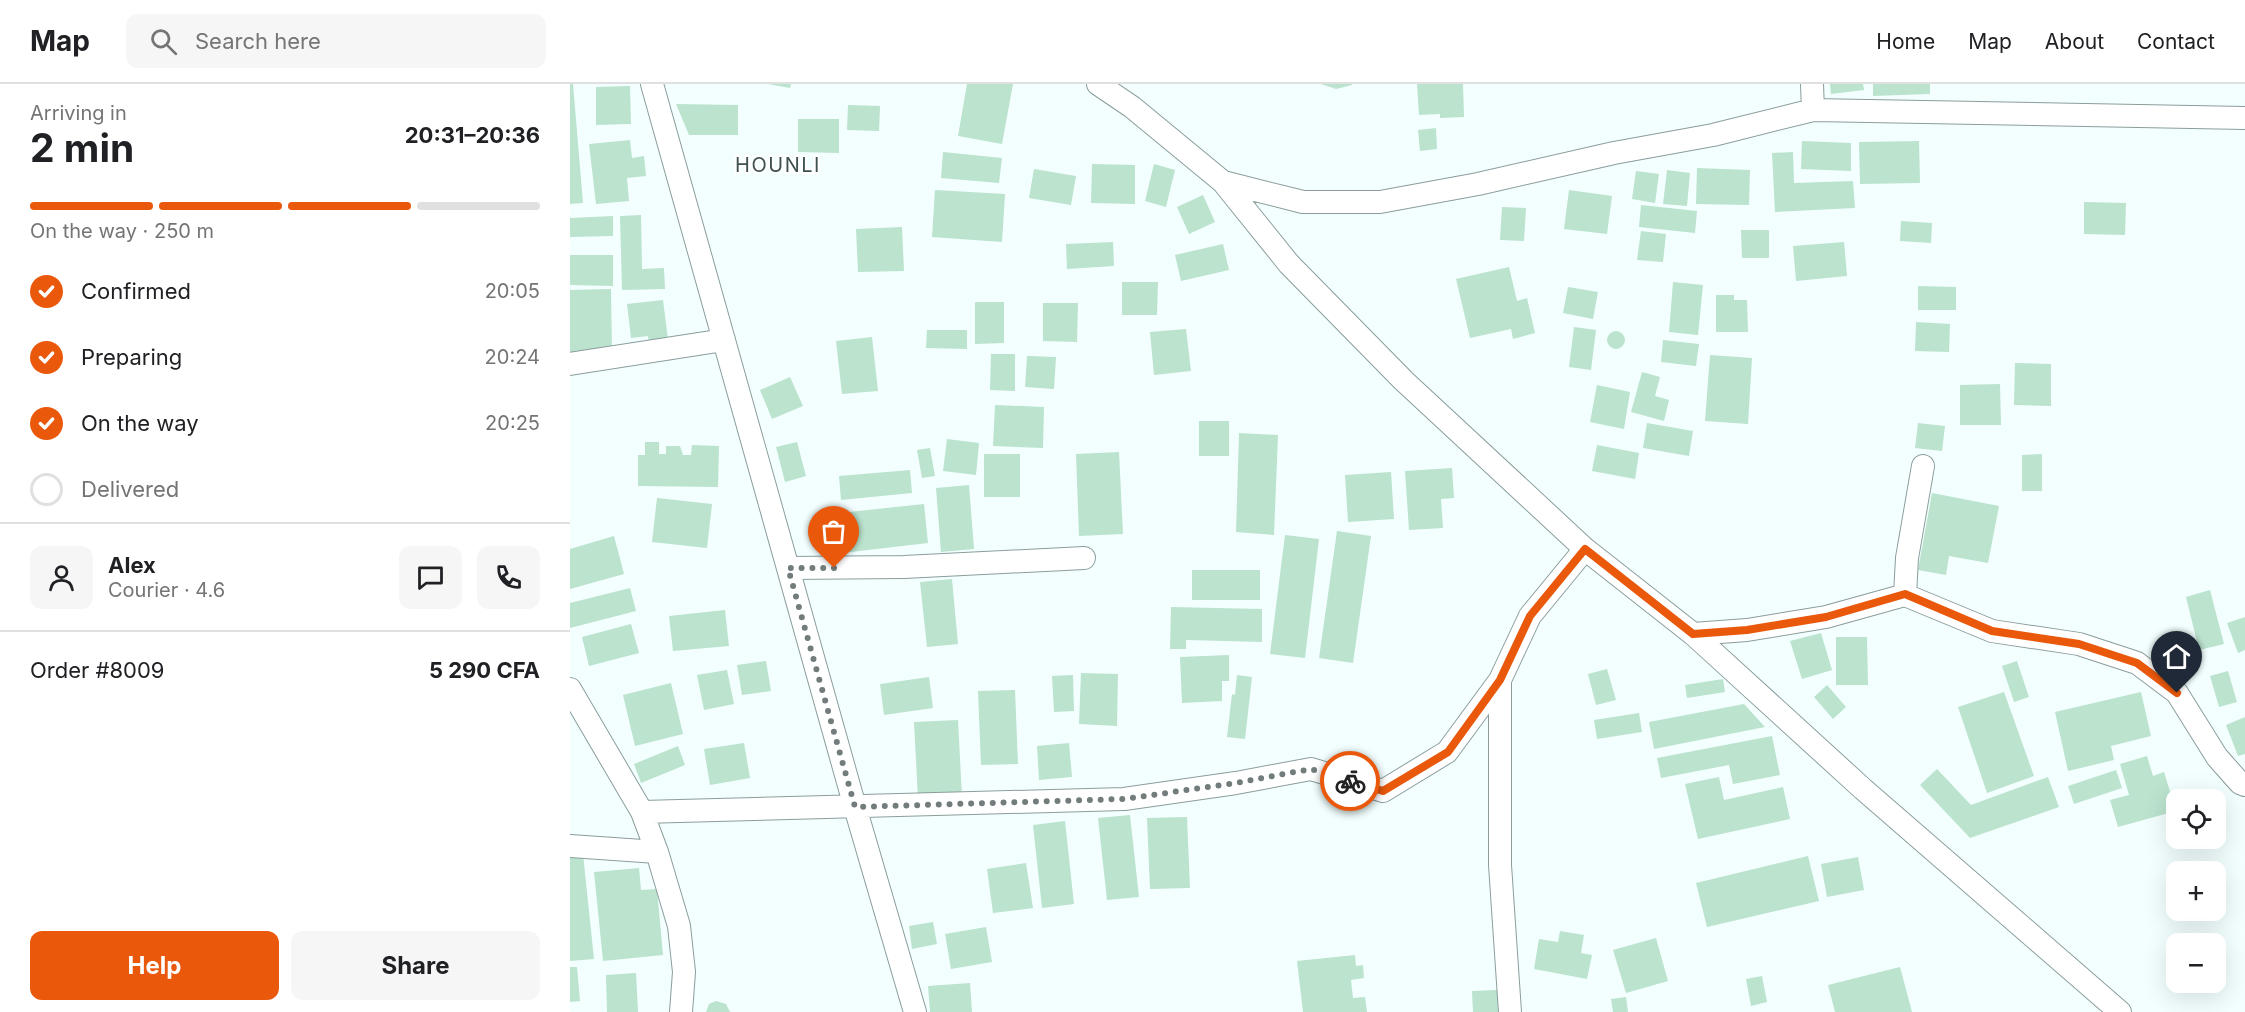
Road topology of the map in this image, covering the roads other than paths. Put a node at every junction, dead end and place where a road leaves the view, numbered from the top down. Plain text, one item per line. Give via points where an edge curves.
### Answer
1 (652, 84) edge
2 (1098, 84) edge
3 (1812, 84) edge
4 (1813, 110) junction
5 (2245, 118) edge
6 (1223, 182) junction
7 (724, 340) junction
8 (570, 364) edge
9 (1923, 466) dead end
10 (1585, 549) junction
11 (1084, 558) dead end
12 (788, 568) junction
13 (1905, 594) junction
14 (1693, 634) junction
15 (1500, 680) junction
16 (570, 689) edge
17 (2245, 785) edge
18 (855, 807) junction
19 (642, 812) junction
20 (570, 846) edge
21 (657, 852) junction
22 (681, 1012) edge
23 (915, 1012) edge
24 (1510, 1012) edge
25 (2120, 1012) edge

1 - 7 street
2 - 6 street
3 - 4 street
4 - 5 street
4 - 6 street via 1713,135 1380,202 1303,202
6 - 10 street via 1289,264 1404,381
7 - 8 street
7 - 12 street
9 - 13 street via 1907,558
10 - 14 street
10 - 15 street via 1530,616
11 - 12 street
12 - 18 street
13 - 14 street via 1826,617
13 - 17 street via 1992,631 2079,644 2137,663 2177,693 2217,757
14 - 25 street via 1863,789
15 - 18 street via 1448,752 1383,791 1311,769 1124,799
15 - 24 street via 1500,865
16 - 19 street
18 - 19 street
18 - 23 street
19 - 21 street
20 - 21 street
21 - 22 street via 679,926 684,972

